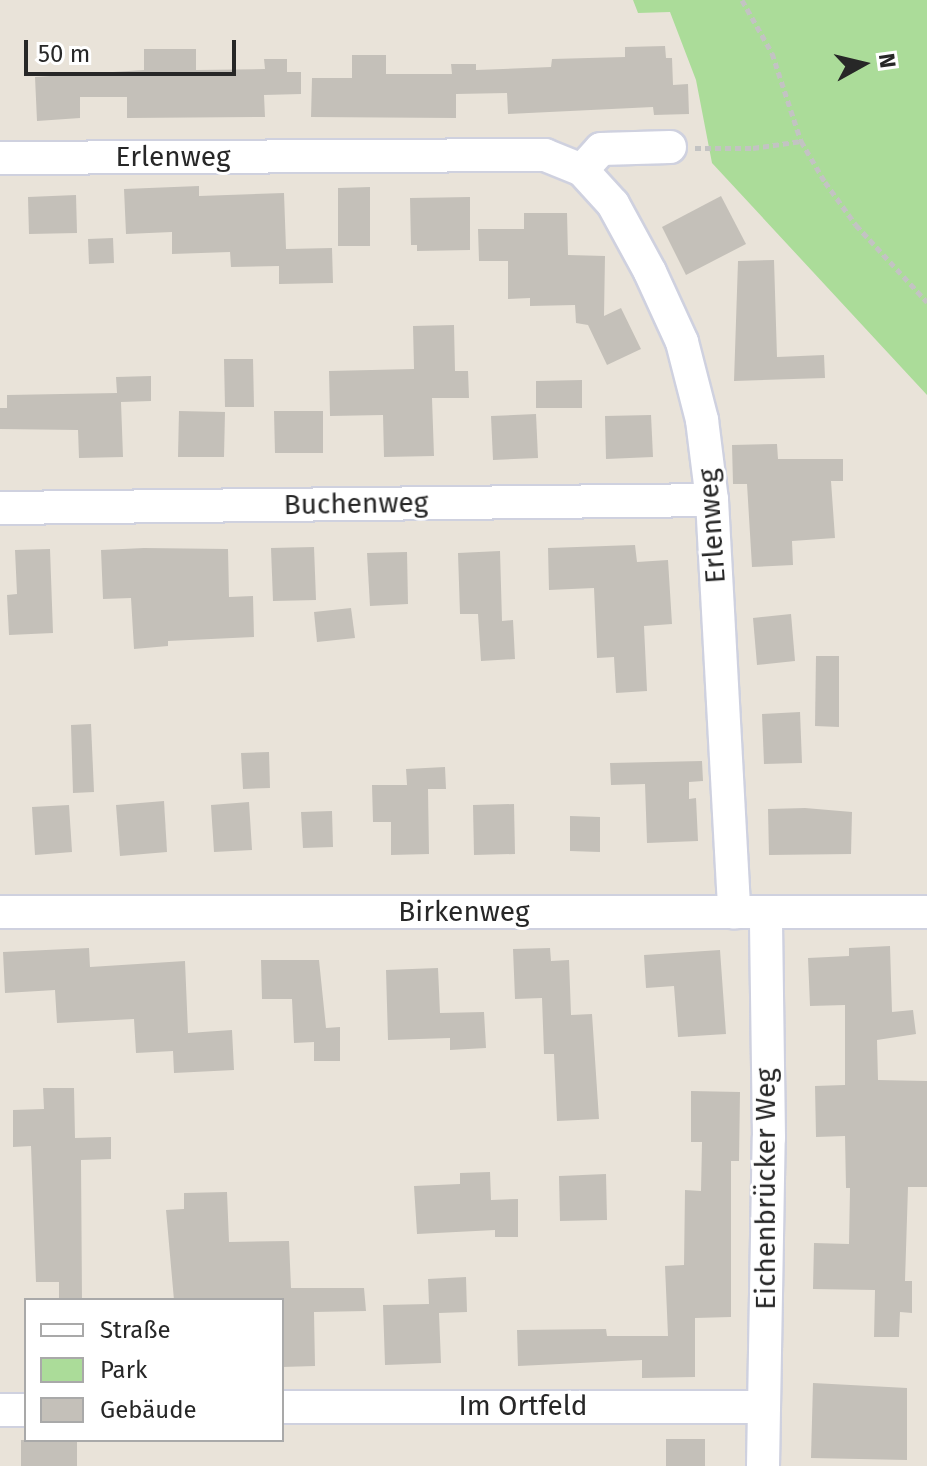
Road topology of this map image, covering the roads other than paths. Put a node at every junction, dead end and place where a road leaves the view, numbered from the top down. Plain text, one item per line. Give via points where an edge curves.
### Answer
1 (670, 147) road end
2 (0, 158) edge
3 (582, 170) junction
4 (712, 500) junction
5 (0, 508) edge
6 (0, 912) edge
7 (750, 912) junction
8 (927, 912) edge
9 (284, 1407) edge
10 (764, 1407) junction
11 (0, 1410) edge
12 (24, 1410) edge
13 (763, 1466) edge

1 - 3 street via 601,149
2 - 3 street, Erlenweg via 545,155
3 - 4 street, Erlenweg via 613,204 682,342 702,420
4 - 5 street, Buchenweg
4 - 7 street, Erlenweg
6 - 7 street, Birkenweg
7 - 8 street, Birkenweg
7 - 10 street, Eichenbrücker Weg
9 - 10 street, Im Ortfeld
10 - 13 street, Eichenbrücker Weg
11 - 12 street

